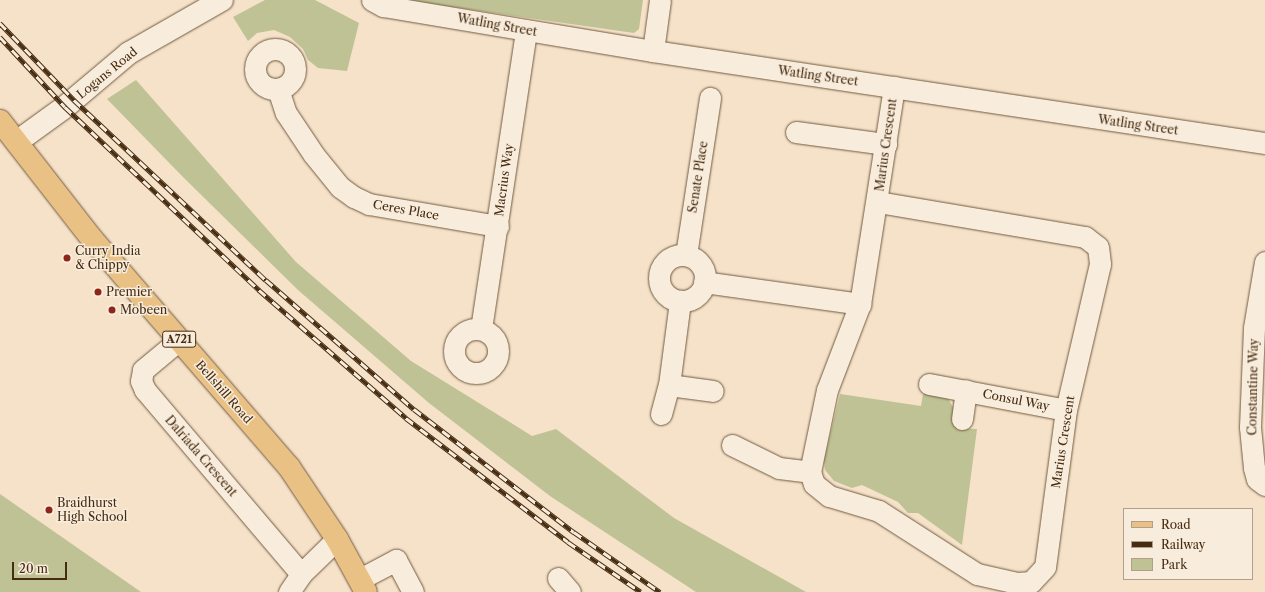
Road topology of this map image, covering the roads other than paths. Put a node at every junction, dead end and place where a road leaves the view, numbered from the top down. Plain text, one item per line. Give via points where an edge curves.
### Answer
1 (222, 0) edge
2 (372, 0) edge
3 (660, 0) edge
4 (526, 30) junction
5 (653, 51) junction
6 (894, 87) junction
7 (278, 89) dead end
8 (710, 98) dead end
9 (0, 121) edge
10 (796, 132) dead end
11 (18, 141) junction
12 (1265, 143) edge
13 (886, 144) junction
14 (878, 202) junction
15 (498, 226) junction
16 (686, 256) junction
17 (1265, 262) edge
18 (704, 282) junction
19 (680, 301) junction
20 (860, 304) junction
21 (481, 329) dead end
22 (179, 340) junction
23 (929, 384) dead end
24 (670, 385) junction
25 (966, 390) junction
26 (713, 391) dead end
27 (1066, 410) junction
28 (661, 414) dead end
29 (962, 419) dead end
30 (732, 445) dead end
31 (810, 472) junction
32 (1265, 485) edge
33 (337, 539) junction
34 (301, 574) junction
35 (363, 586) edge
36 (289, 592) edge
37 (413, 592) edge

1 - 11 street, Logans Road via 129,53 65,107
2 - 4 street, Watling Street via 383,6
3 - 5 street
4 - 5 street, Watling Street
4 - 15 street, Macrius Way
5 - 6 street, Watling Street
6 - 12 street, Watling Street
6 - 13 street, Marius Crescent
7 - 15 street, Ceres Place via 286,113 314,155 340,187 354,197 369,204
8 - 16 street, Senate Place
9 - 11 main road, Bellshill Road / A721
10 - 13 street
11 - 22 main road, Bellshill Road / A721 via 92,239
13 - 14 street, Marius Crescent
14 - 20 street, Marius Crescent
14 - 27 street, Marius Crescent via 1084,237 1098,247 1100,264
15 - 21 street, Macrius Way
16 - 18 street via 693,258 703,268
16 - 19 street via 679,255 666,262 659,275 662,289 667,295
17 - 32 street, Constantine Way via 1254,328 1250,427 1254,468 1257,479
18 - 19 street via 693,298
18 - 20 street
19 - 24 street
20 - 31 street, Marius Crescent via 827,390
22 - 33 main road, Bellshill Road / A721 via 289,467
22 - 34 street, Dalriada Crescent via 143,370 141,381 145,390
23 - 25 street, Consul Way
24 - 26 street
24 - 28 street
25 - 27 street, Consul Way
25 - 29 street, Consul Way
27 - 31 street, Marius Crescent via 1045,567 1031,582 1017,583 977,574 879,512 829,496 814,484
30 - 31 street via 779,468
33 - 34 street
33 - 35 main road, Bellshill Road / A721
34 - 36 street
35 - 37 street, Bellshill Road via 396,560

